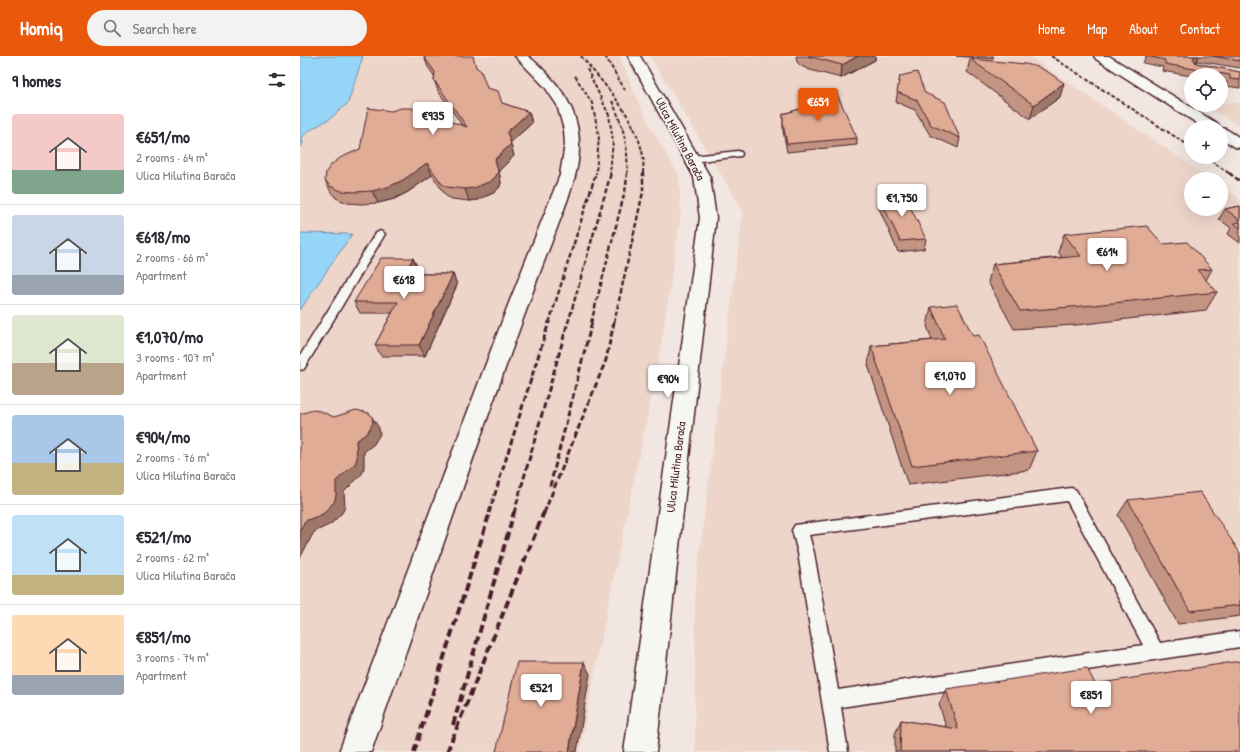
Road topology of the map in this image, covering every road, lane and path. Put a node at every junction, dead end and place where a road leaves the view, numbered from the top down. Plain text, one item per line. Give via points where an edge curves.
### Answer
1 (521, 56) edge
2 (634, 56) edge
3 (1100, 56) edge
4 (1203, 120) edge
5 (1228, 136) edge
6 (1240, 144) edge
7 (738, 154) dead end
8 (692, 159) junction
9 (380, 234) dead end
10 (300, 366) edge
11 (1240, 639) edge
12 (1155, 651) junction
13 (830, 700) junction
14 (355, 752) edge
15 (640, 752) edge
16 (839, 752) edge

1 - 14 main road via 549,82 567,111 572,146 569,168
2 - 8 main road, Ulica Milutina Barača
3 - 4 main road
5 - 6 main road
7 - 8 lane
8 - 15 main road, Ulica Milutina Barača via 702,177 708,218
9 - 10 lane
11 - 12 lane
12 - 13 lane
12 - 13 lane via 1071,494 800,530
13 - 16 lane

